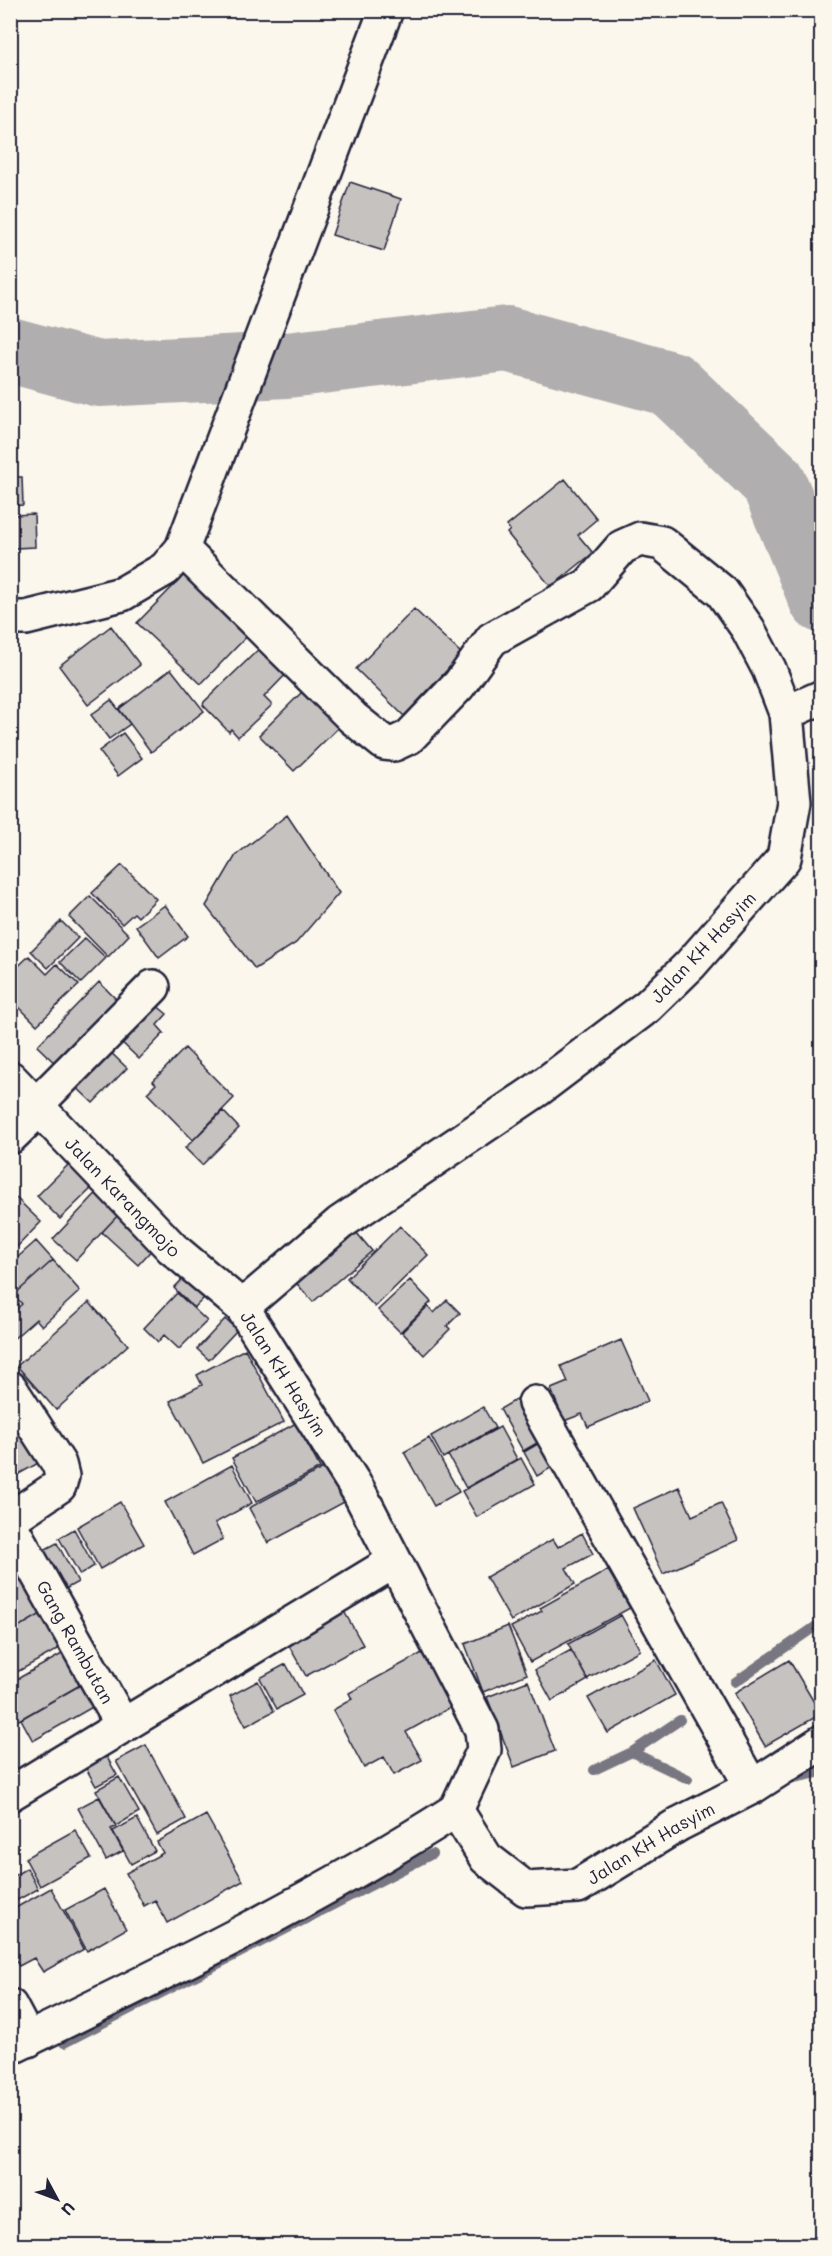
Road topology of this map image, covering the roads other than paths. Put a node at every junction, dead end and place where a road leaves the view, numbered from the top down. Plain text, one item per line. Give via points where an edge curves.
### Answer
1 (386, 10) edge
2 (182, 549) junction
3 (16, 623) edge
4 (801, 706) edge
5 (153, 987) dead end
6 (10, 1078) edge
7 (38, 1106) junction
8 (10, 1137) edge
9 (242, 1307) junction
10 (10, 1388) edge
11 (535, 1403) dead end
12 (10, 1519) edge
13 (10, 1525) edge
14 (393, 1562) junction
15 (123, 1726) junction
16 (822, 1742) edge
17 (752, 1787) junction
18 (10, 1794) edge
19 (456, 1810) junction
20 (10, 2006) edge
21 (20, 2044) edge

1 - 2 street
2 - 3 street via 165,569 122,594
2 - 4 street, Jalan KH Hasyim via 353,718 384,743 393,744 409,737 459,685 492,639 589,585 622,547 640,539 662,543 722,592 763,659
4 - 9 street, Jalan KH Hasyim via 794,802 784,858 690,966 648,1006 537,1090 340,1223
5 - 7 street
6 - 7 street, Jalan Karangmojo
7 - 8 street
7 - 9 street, Jalan Karangmojo via 172,1248
9 - 14 street, Jalan KH Hasyim via 358,1490
10 - 12 street via 59,1464 62,1476 59,1486
11 - 17 street
13 - 15 street, Gang Rambutan
14 - 15 street
14 - 19 street, Jalan KH Hasyim via 482,1730 484,1750
15 - 18 street
16 - 17 street, Jalan KH Hasyim
17 - 19 street, Jalan KH Hasyim via 679,1824 578,1886 526,1889 486,1858
19 - 21 street via 403,1844 216,1948
20 - 21 street

